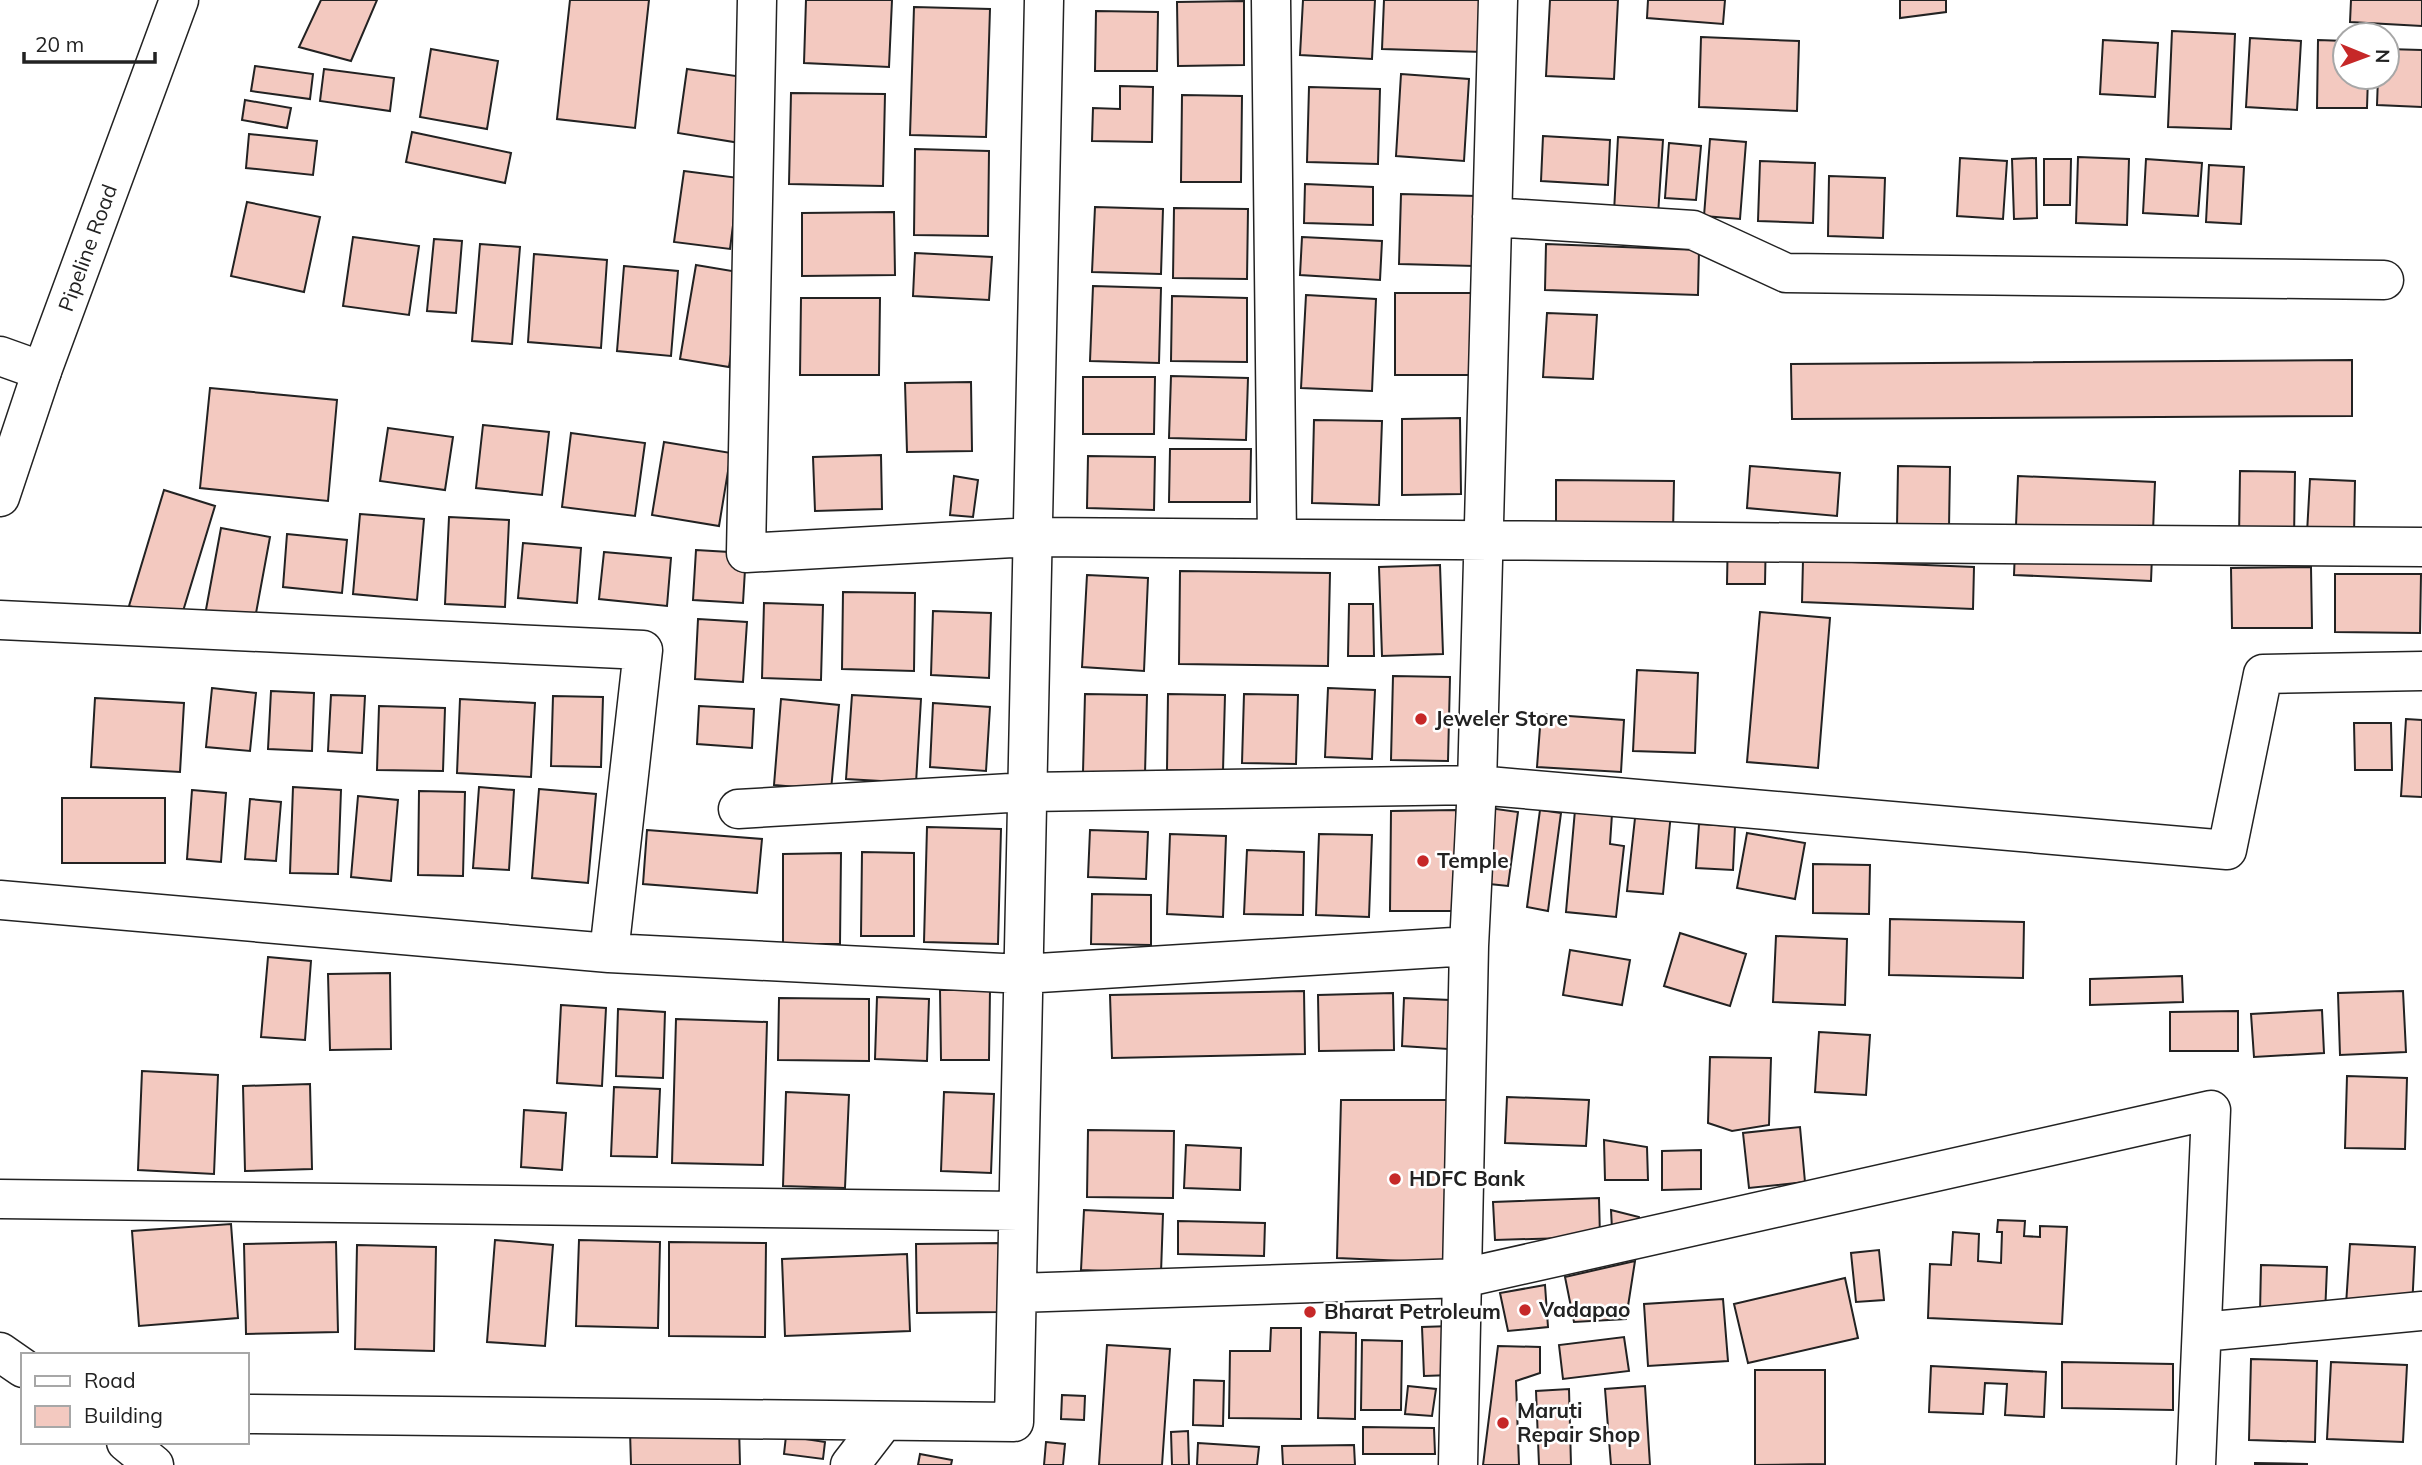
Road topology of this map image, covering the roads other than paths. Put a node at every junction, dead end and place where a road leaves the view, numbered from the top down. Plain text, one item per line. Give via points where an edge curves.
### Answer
1 (179, 0) edge
2 (757, 0) edge
3 (1044, 0) edge
4 (1271, 0) edge
5 (1498, 0) edge
6 (1492, 217) junction
7 (2384, 280) dead end
8 (0, 356) edge
9 (42, 371) junction
10 (0, 497) edge
11 (1033, 537) junction
12 (1277, 539) junction
13 (1484, 541) junction
14 (2422, 547) edge
15 (0, 620) edge
16 (2422, 671) edge
17 (1477, 785) junction
18 (1027, 792) junction
19 (738, 809) dead end
20 (0, 901) edge
21 (1469, 946) junction
22 (609, 953) junction
23 (1023, 974) junction
24 (0, 1199) edge
25 (1018, 1211) junction
26 (1463, 1278) junction
27 (1017, 1293) junction
28 (2422, 1311) edge
29 (2202, 1332) junction
30 (0, 1352) edge
31 (21, 1367) edge
32 (248, 1414) edge
33 (884, 1420) junction
34 (128, 1444) edge
35 (154, 1465) edge
36 (850, 1465) edge
37 (1458, 1465) edge
38 (2196, 1465) edge

1 - 9 street, Pipeline Road
2 - 11 street via 746,553
3 - 11 street
4 - 12 street
5 - 6 street
6 - 7 street via 1693,230 1786,273
6 - 13 street
8 - 9 street
9 - 10 street, Pipeline Road
11 - 12 street
11 - 18 street
12 - 13 street
13 - 14 street
13 - 17 street
15 - 22 street via 643,650
16 - 17 street via 2263,674 2227,850
17 - 18 street
17 - 21 street
18 - 19 street
18 - 23 street
20 - 22 street
21 - 23 street
21 - 26 street
22 - 23 street
23 - 25 street
24 - 25 street
25 - 27 street
26 - 27 street
26 - 29 street via 2211,1110
26 - 37 street
27 - 33 street via 1014,1422
28 - 29 street
29 - 38 street
30 - 31 street
32 - 33 street
33 - 36 street
34 - 35 street

